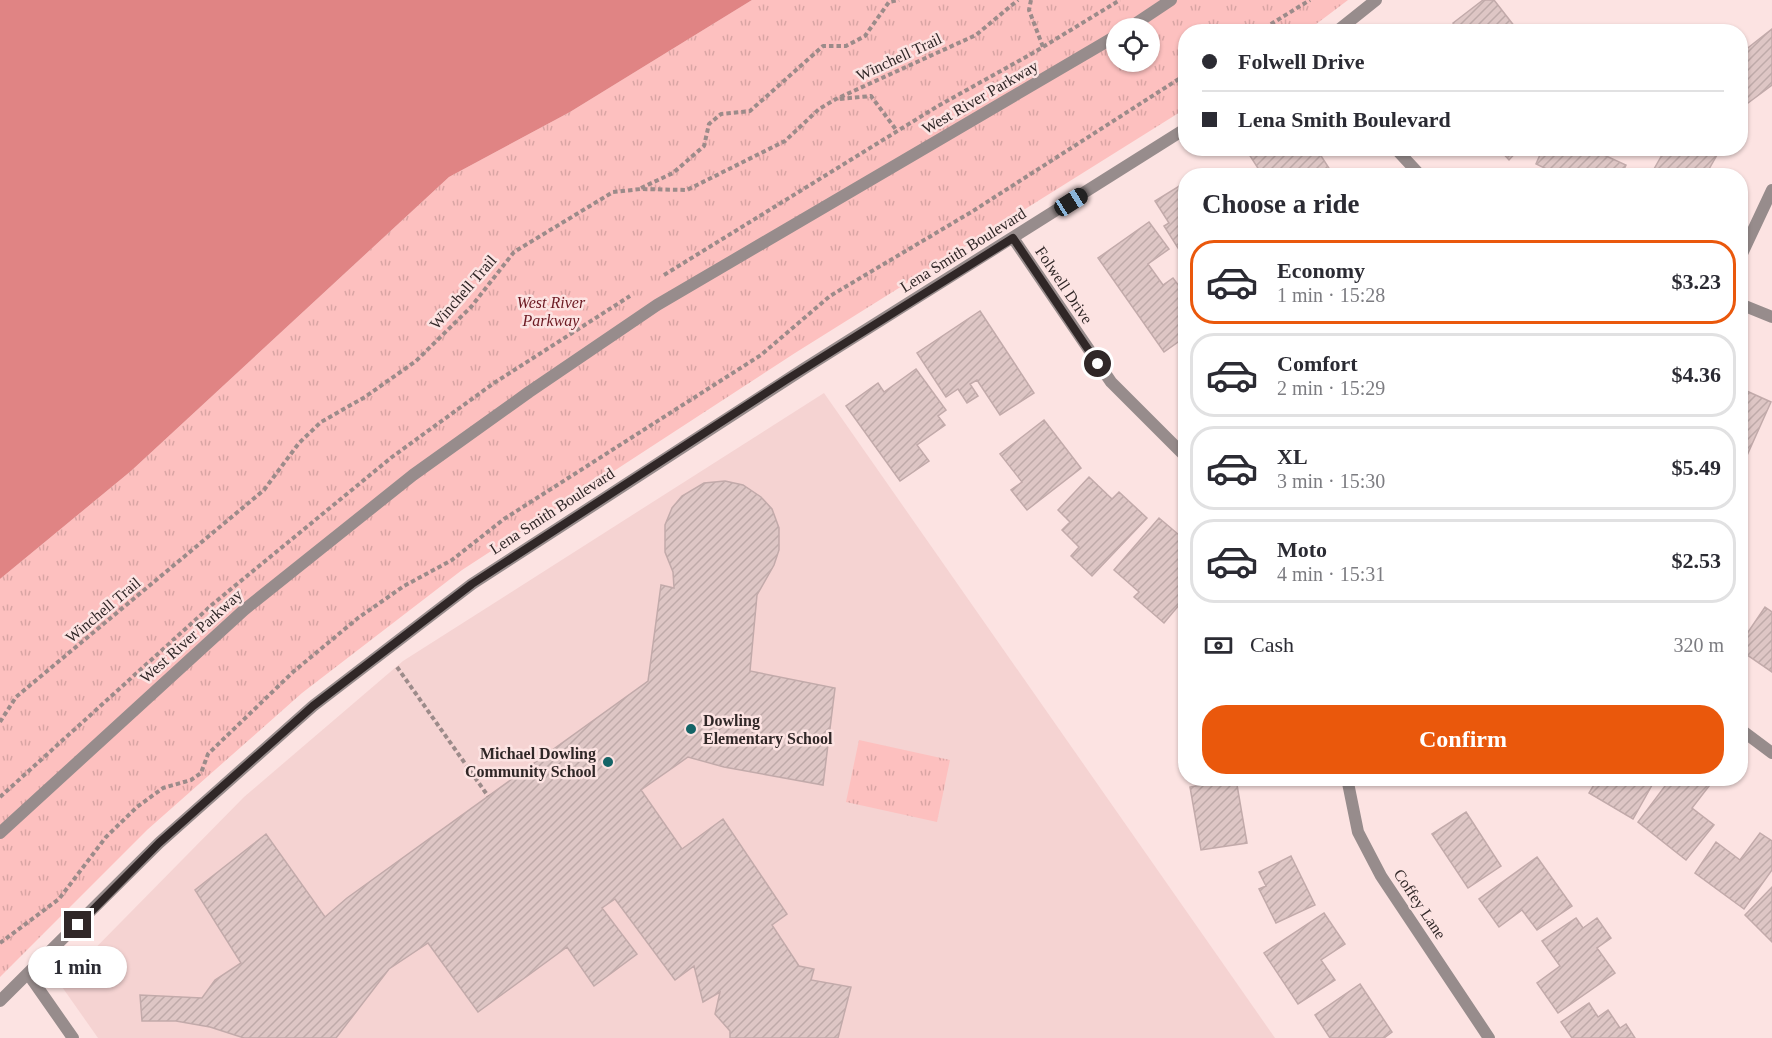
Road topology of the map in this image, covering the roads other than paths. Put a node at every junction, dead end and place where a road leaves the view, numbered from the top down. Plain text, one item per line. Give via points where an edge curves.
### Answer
1 (1171, 0) edge
2 (1376, 0) edge
3 (1144, 18) edge
4 (1346, 24) edge
5 (1106, 42) edge
6 (1178, 133) edge
7 (1402, 156) edge
8 (1414, 168) edge
9 (1772, 190) edge
10 (1013, 238) junction
11 (1748, 241) edge
12 (1748, 308) edge
13 (1772, 318) edge
14 (1178, 449) edge
15 (1748, 735) edge
16 (1772, 753) edge
17 (1349, 786) edge
18 (0, 833) edge
19 (29, 975) junction
20 (0, 1001) edge
21 (73, 1038) edge
22 (1489, 1038) edge

1 - 3 street
2 - 4 street
5 - 18 street, West River Parkway via 657,305 412,475 243,610
6 - 10 street, Lena Smith Boulevard
7 - 8 street
9 - 11 street
10 - 14 street, Folwell Drive via 1111,382
10 - 19 street, Lena Smith Boulevard via 472,584 304,714 159,843
12 - 13 street
15 - 16 street
17 - 22 street, Coffey Lane via 1358,832 1381,876
19 - 20 street, Lena Smith Boulevard
19 - 21 street

